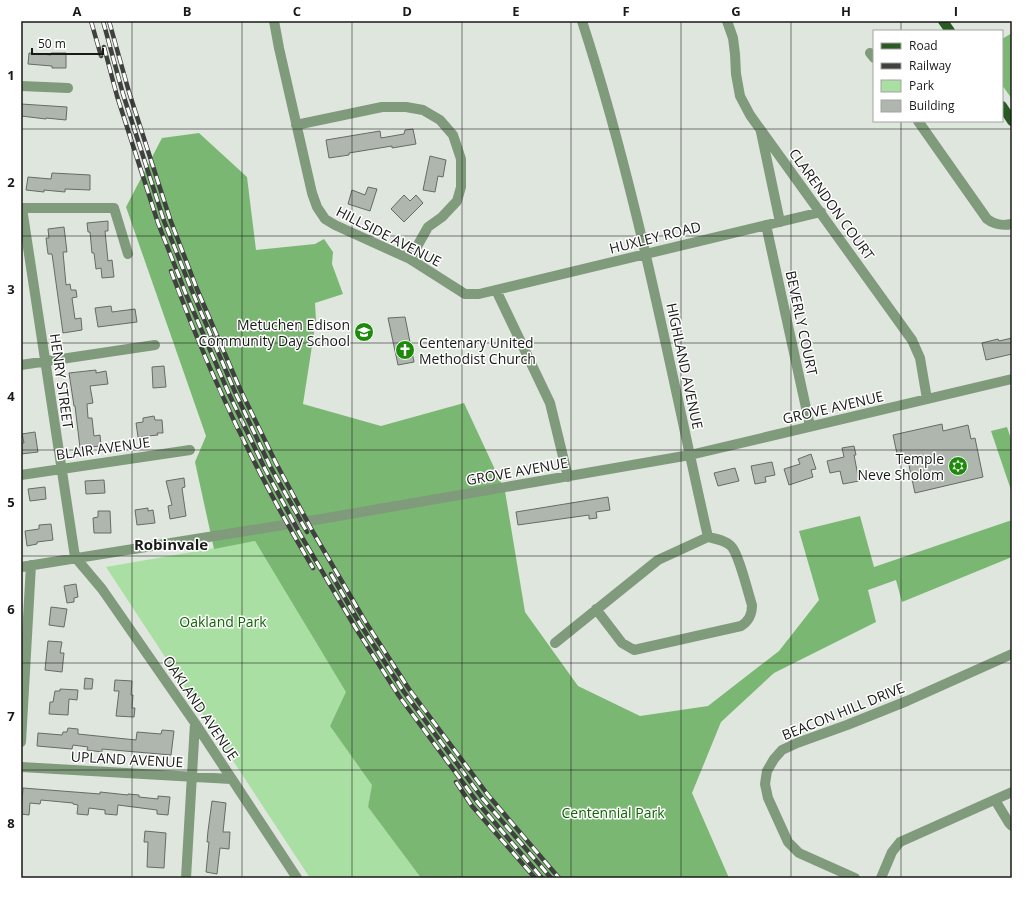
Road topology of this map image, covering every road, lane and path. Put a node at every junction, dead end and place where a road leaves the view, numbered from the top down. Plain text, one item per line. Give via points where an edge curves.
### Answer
1 (274, 21) edge
2 (582, 21) edge
3 (727, 21) edge
4 (943, 21) edge
5 (949, 30) edge
6 (21, 86) edge
7 (68, 88) dead end
8 (1003, 108) edge
9 (1012, 121) edge
10 (919, 122) edge
11 (296, 124) junction
12 (760, 128) junction
13 (22, 208) edge
14 (821, 212) junction
15 (780, 222) junction
16 (1012, 224) edge
17 (766, 225) junction
18 (128, 254) dead end
19 (646, 254) junction
20 (410, 259) junction
21 (496, 290) junction
22 (155, 345) dead end
23 (45, 361) junction
24 (21, 365) edge
25 (1012, 379) edge
26 (927, 399) junction
27 (810, 426) junction
28 (190, 450) dead end
29 (690, 455) junction
30 (61, 469) junction
31 (21, 475) edge
32 (568, 477) junction
33 (708, 537) junction
34 (75, 557) junction
35 (26, 566) edge
36 (596, 609) junction
37 (555, 643) dead end
38 (1012, 654) edge
39 (195, 724) junction
40 (21, 742) edge
41 (21, 767) edge
42 (192, 776) junction
43 (232, 779) junction
44 (1012, 792) edge
45 (994, 800) junction
46 (1012, 826) edge
47 (186, 878) edge
48 (297, 878) edge
49 (854, 878) edge
50 (881, 878) edge

1 - 11 street, HILLSIDE AVENUE
2 - 19 street, HIGHLAND AVENUE via 601,78
3 - 12 street, CLARENDON COURT via 734,44 740,96 750,116
4 - 5 main road
6 - 7 street
8 - 9 main road
10 - 16 street via 987,219 998,225
11 - 20 street, HILLSIDE AVENUE via 312,193 325,219
11 - 20 street via 382,107 406,107 423,110 440,120 453,135 461,159 458,201 428,227
12 - 14 street, CLARENDON COURT
12 - 15 street
13 - 18 street via 114,208
13 - 23 street, HENRY STREET
14 - 15 street, HUXLEY ROAD
14 - 26 street, CLARENDON COURT via 912,340 920,358
15 - 17 street, HUXLEY ROAD
17 - 19 street, HUXLEY ROAD
17 - 27 street, BEVERLY COURT
19 - 21 street, HUXLEY ROAD
19 - 29 street, HIGHLAND AVENUE
20 - 21 street, HILLSIDE AVENUE via 465,294
21 - 32 street via 550,403
22 - 23 street
23 - 24 street
23 - 30 street, HENRY STREET
25 - 26 street, GROVE AVENUE
26 - 27 street, GROVE AVENUE
27 - 29 street, GROVE AVENUE
28 - 30 street, BLAIR AVENUE
29 - 32 street, GROVE AVENUE
29 - 33 street, HIGHLAND AVENUE
30 - 31 street, BLAIR AVENUE
30 - 34 street, HENRY STREET
32 - 34 street, GROVE AVENUE
33 - 36 street via 658,560
33 - 36 street via 732,546 737,555 752,605 752,613 741,626 634,650 622,644
34 - 35 street, GROVE AVENUE
34 - 39 street, OAKLAND AVENUE via 102,590
35 - 40 street
36 - 37 street
38 - 49 street, BEACON HILL DRIVE via 907,701 797,743 782,750 774,758 767,771 765,784 768,798 788,842 799,853
39 - 42 street
39 - 43 street, OAKLAND AVENUE
41 - 42 street, UPLAND AVENUE
42 - 43 street, UPLAND AVENUE
42 - 47 street
43 - 48 street, OAKLAND AVENUE
44 - 45 street
45 - 46 street
45 - 50 street via 900,842 892,852

